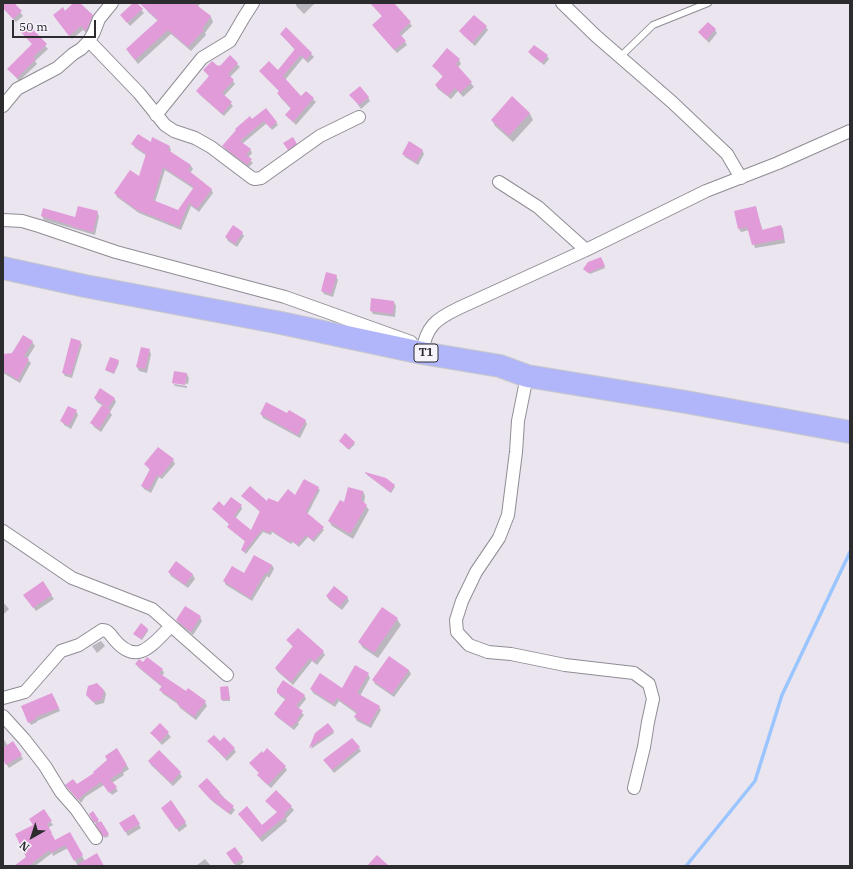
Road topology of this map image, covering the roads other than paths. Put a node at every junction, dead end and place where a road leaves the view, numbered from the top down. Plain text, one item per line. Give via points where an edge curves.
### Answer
1 (112, 3) edge
2 (253, 3) edge
3 (562, 3) edge
4 (708, 3) edge
5 (89, 41) junction
6 (620, 57) junction
7 (3, 106) edge
8 (156, 115) junction
9 (359, 117) dead end
10 (850, 132) edge
11 (741, 178) junction
12 (499, 182) dead end
13 (3, 220) edge
14 (586, 250) junction
15 (3, 268) edge
16 (423, 349) junction
17 (527, 376) junction
18 (850, 432) edge
19 (3, 531) edge
20 (170, 626) junction
21 (227, 675) dead end
22 (3, 698) edge
23 (3, 716) edge
24 (634, 788) dead end
25 (96, 838) dead end

1 - 5 street via 99,19
2 - 8 street via 230,40 202,58
3 - 6 street
4 - 6 lane via 653,25
5 - 7 street via 57,68 17,89
5 - 8 street via 139,93
6 - 11 street via 727,154
8 - 9 street via 174,131 211,147 255,179 261,178 320,136
10 - 11 street
11 - 14 street via 706,190
12 - 14 street via 538,207
13 - 16 street via 22,221 116,252 285,297
14 - 16 street via 439,318 433,324
15 - 16 highway, T1 via 85,286
16 - 17 highway, T1 via 500,366
17 - 18 highway, T1
17 - 24 street via 518,420 508,516 499,538 476,572 462,601 456,620 457,632 469,645 488,652 634,674 649,684 653,699
19 - 20 street via 72,578 152,609
20 - 21 street
20 - 22 street via 148,648 139,653 124,649 107,631 102,630 79,645 61,651 25,692
23 - 25 street via 45,766

